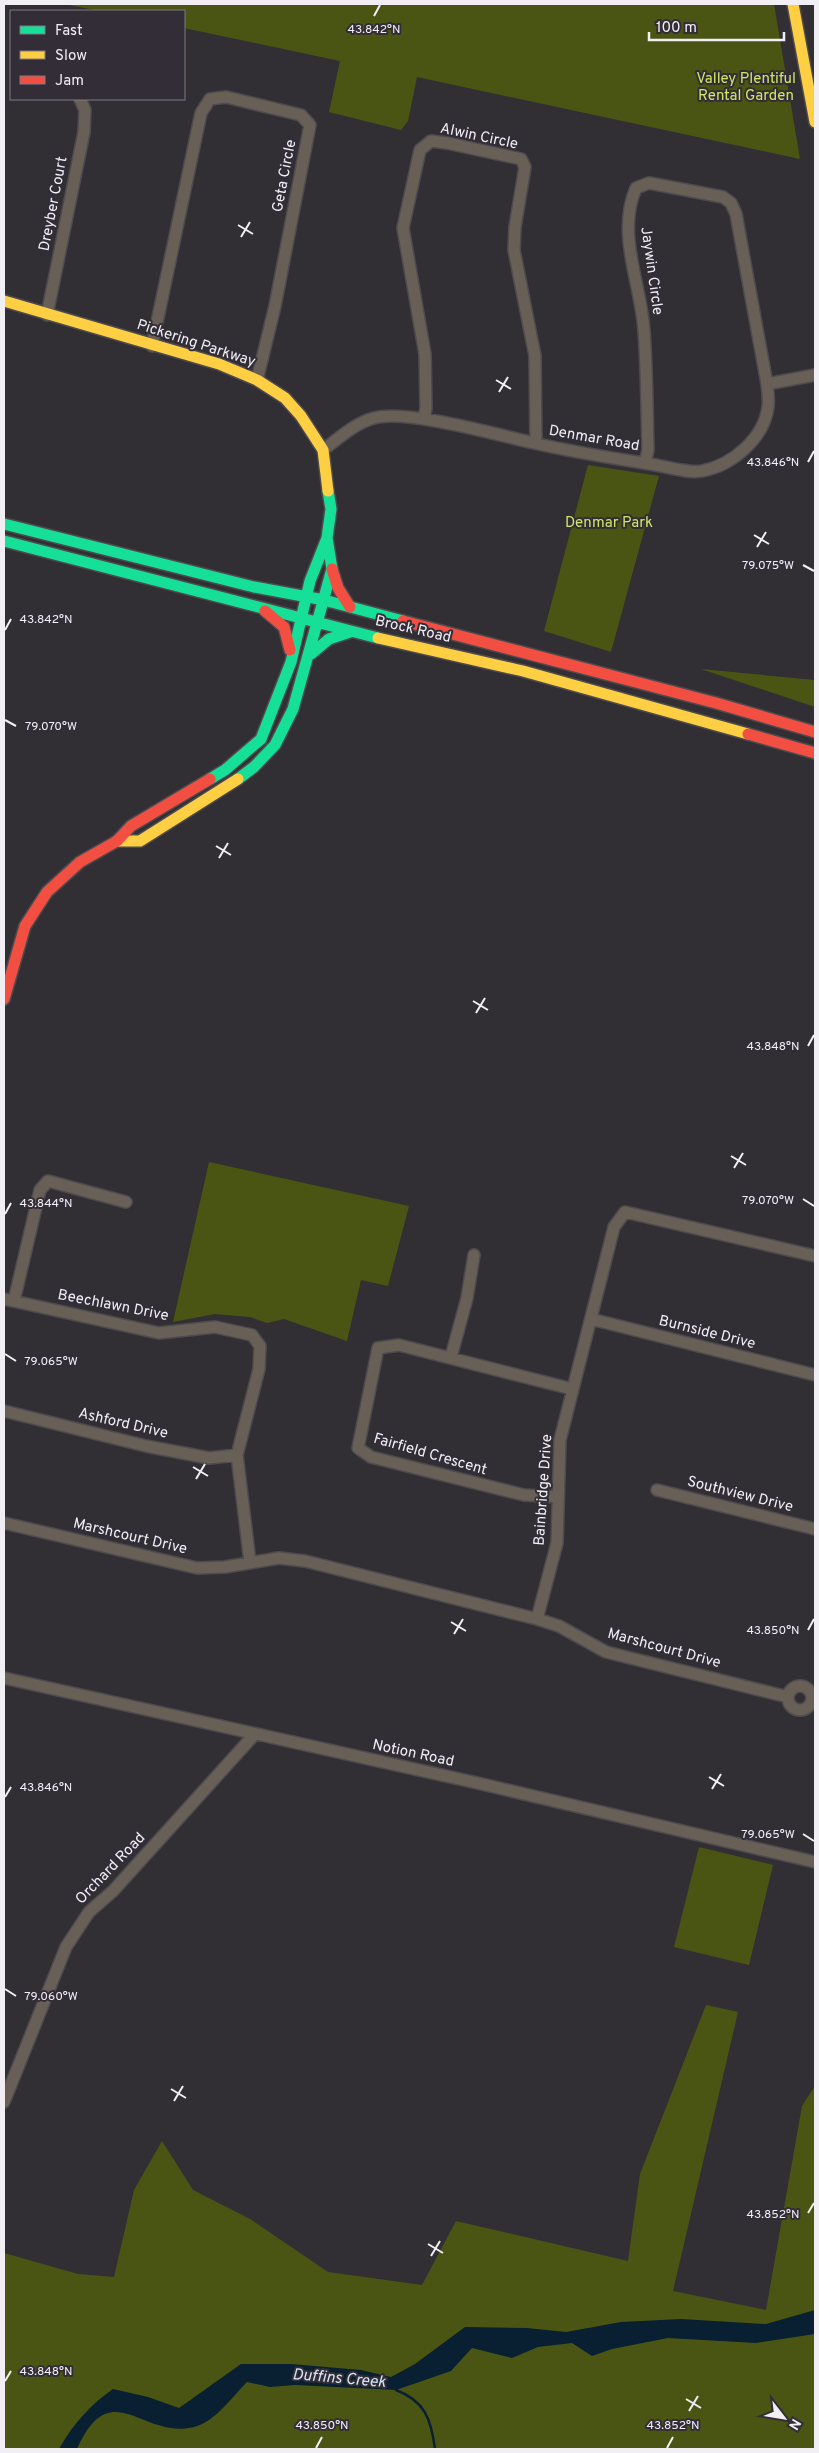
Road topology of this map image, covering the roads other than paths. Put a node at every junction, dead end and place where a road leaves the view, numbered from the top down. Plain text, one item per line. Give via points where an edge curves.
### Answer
1 (793, 4) edge
2 (80, 100) edge
3 (815, 122) edge
4 (4, 300) edge
5 (46, 315) junction
6 (152, 346) junction
7 (815, 375) edge
8 (257, 380) junction
9 (767, 384) junction
10 (424, 419) junction
11 (536, 443) junction
12 (323, 450) junction
13 (645, 463) junction
14 (4, 524) edge
15 (4, 541) edge
16 (325, 543) junction
17 (332, 568) junction
18 (316, 598) junction
19 (260, 607) junction
20 (350, 607) junction
21 (301, 616) junction
22 (319, 622) junction
23 (353, 632) junction
24 (528, 653) junction
25 (309, 658) junction
26 (292, 662) junction
27 (523, 671) junction
28 (815, 732) edge
29 (815, 753) edge
30 (186, 794) junction
31 (194, 806) junction
32 (117, 841) junction
33 (4, 1000) edge
34 (126, 1202) dead end
35 (474, 1256) dead end
36 (815, 1256) edge
37 (9, 1300) edge
38 (591, 1319) junction
39 (451, 1357) junction
40 (815, 1375) edge
41 (572, 1389) junction
42 (4, 1411) edge
43 (237, 1455) junction
44 (657, 1490) dead end
45 (558, 1497) junction
46 (4, 1523) edge
47 (815, 1529) edge
48 (250, 1562) junction
49 (537, 1619) junction
50 (4, 1678) edge
51 (788, 1697) dead end
52 (254, 1735) junction
53 (815, 1862) edge
54 (4, 2102) edge

1 - 3 main road
2 - 5 street, Dreyber Court via 85,110 84,132
4 - 5 main road, Pickering Parkway
5 - 6 main road, Pickering Parkway
6 - 8 main road, Pickering Parkway via 219,364
6 - 8 street, Geta Circle via 201,113 210,99 226,97 301,115 310,125 275,306
7 - 9 street
8 - 12 main road, Pickering Parkway via 286,398 312,430
9 - 13 street, Denmar Road via 769,405 766,418 755,440 734,457 718,467 700,472
9 - 13 street, Jaywin Circle via 736,214 731,203 723,197 649,183 636,188 630,201 627,234 644,329 648,449
10 - 11 street, Denmar Road
10 - 11 street, Alwin Circle via 425,354 403,228 420,150 431,141 520,159 525,167 514,250 535,356
10 - 12 street, Denmar Road via 375,417 353,427
11 - 13 street, Denmar Road
12 - 16 main road, Pickering Parkway via 331,509
14 - 18 main road, Brock Road via 254,587
15 - 19 main road, Brock Road
16 - 17 main road, Pickering Parkway
16 - 18 main road, Pickering Parkway via 313,571
17 - 18 main road, Pickering Parkway
17 - 20 main road via 338,588
18 - 20 main road, Brock Road
18 - 21 main road, Pickering Parkway
18 - 22 main road, Pickering Parkway
19 - 21 main road, Brock Road
19 - 26 main road via 281,622 289,635
20 - 24 main road, Brock Road
21 - 22 main road, Brock Road
21 - 26 main road, Pickering Parkway
22 - 23 main road, Brock Road
22 - 25 main road, Pickering Parkway
23 - 25 main road via 333,636 321,643
23 - 27 main road, Brock Road
24 - 27 main road
24 - 28 main road, Brock Road
25 - 31 main road, Pickering Parkway via 293,708 275,745 254,767
26 - 30 main road, Pickering Parkway via 261,739 225,770
27 - 29 main road, Brock Road
30 - 31 street
30 - 32 main road, Pickering Parkway via 131,826
31 - 32 main road, Pickering Parkway via 140,841
32 - 33 main road, Pickering Parkway via 80,862 47,892 25,926
34 - 37 street via 48,1182 40,1190
35 - 39 street via 467,1298
36 - 38 street, Bainbridge Drive via 625,1212 614,1227
37 - 43 street, Beechlawn Drive via 159,1333 215,1327 252,1334 260,1346 259,1369
38 - 40 street, Burnside Drive
38 - 41 street, Bainbridge Drive
39 - 41 street, Fairfield Crescent
39 - 45 street, Fairfield Crescent via 399,1345 378,1348 358,1448 371,1457 490,1488
41 - 45 street, Bainbridge Drive via 560,1440
42 - 43 street, Ashford Drive via 209,1458
43 - 48 street, Beechlawn Drive
44 - 47 street, Southview Drive
45 - 49 street, Bainbridge Drive via 557,1543
46 - 48 street, Marshcourt Drive via 197,1568 226,1568
48 - 49 street via 279,1558 305,1562
49 - 51 street, Marshcourt Drive via 559,1626 606,1652
50 - 52 street, Notion Road
52 - 53 street, Notion Road via 473,1782
52 - 54 street, Orchard Road via 112,1891 89,1912 66,1947

